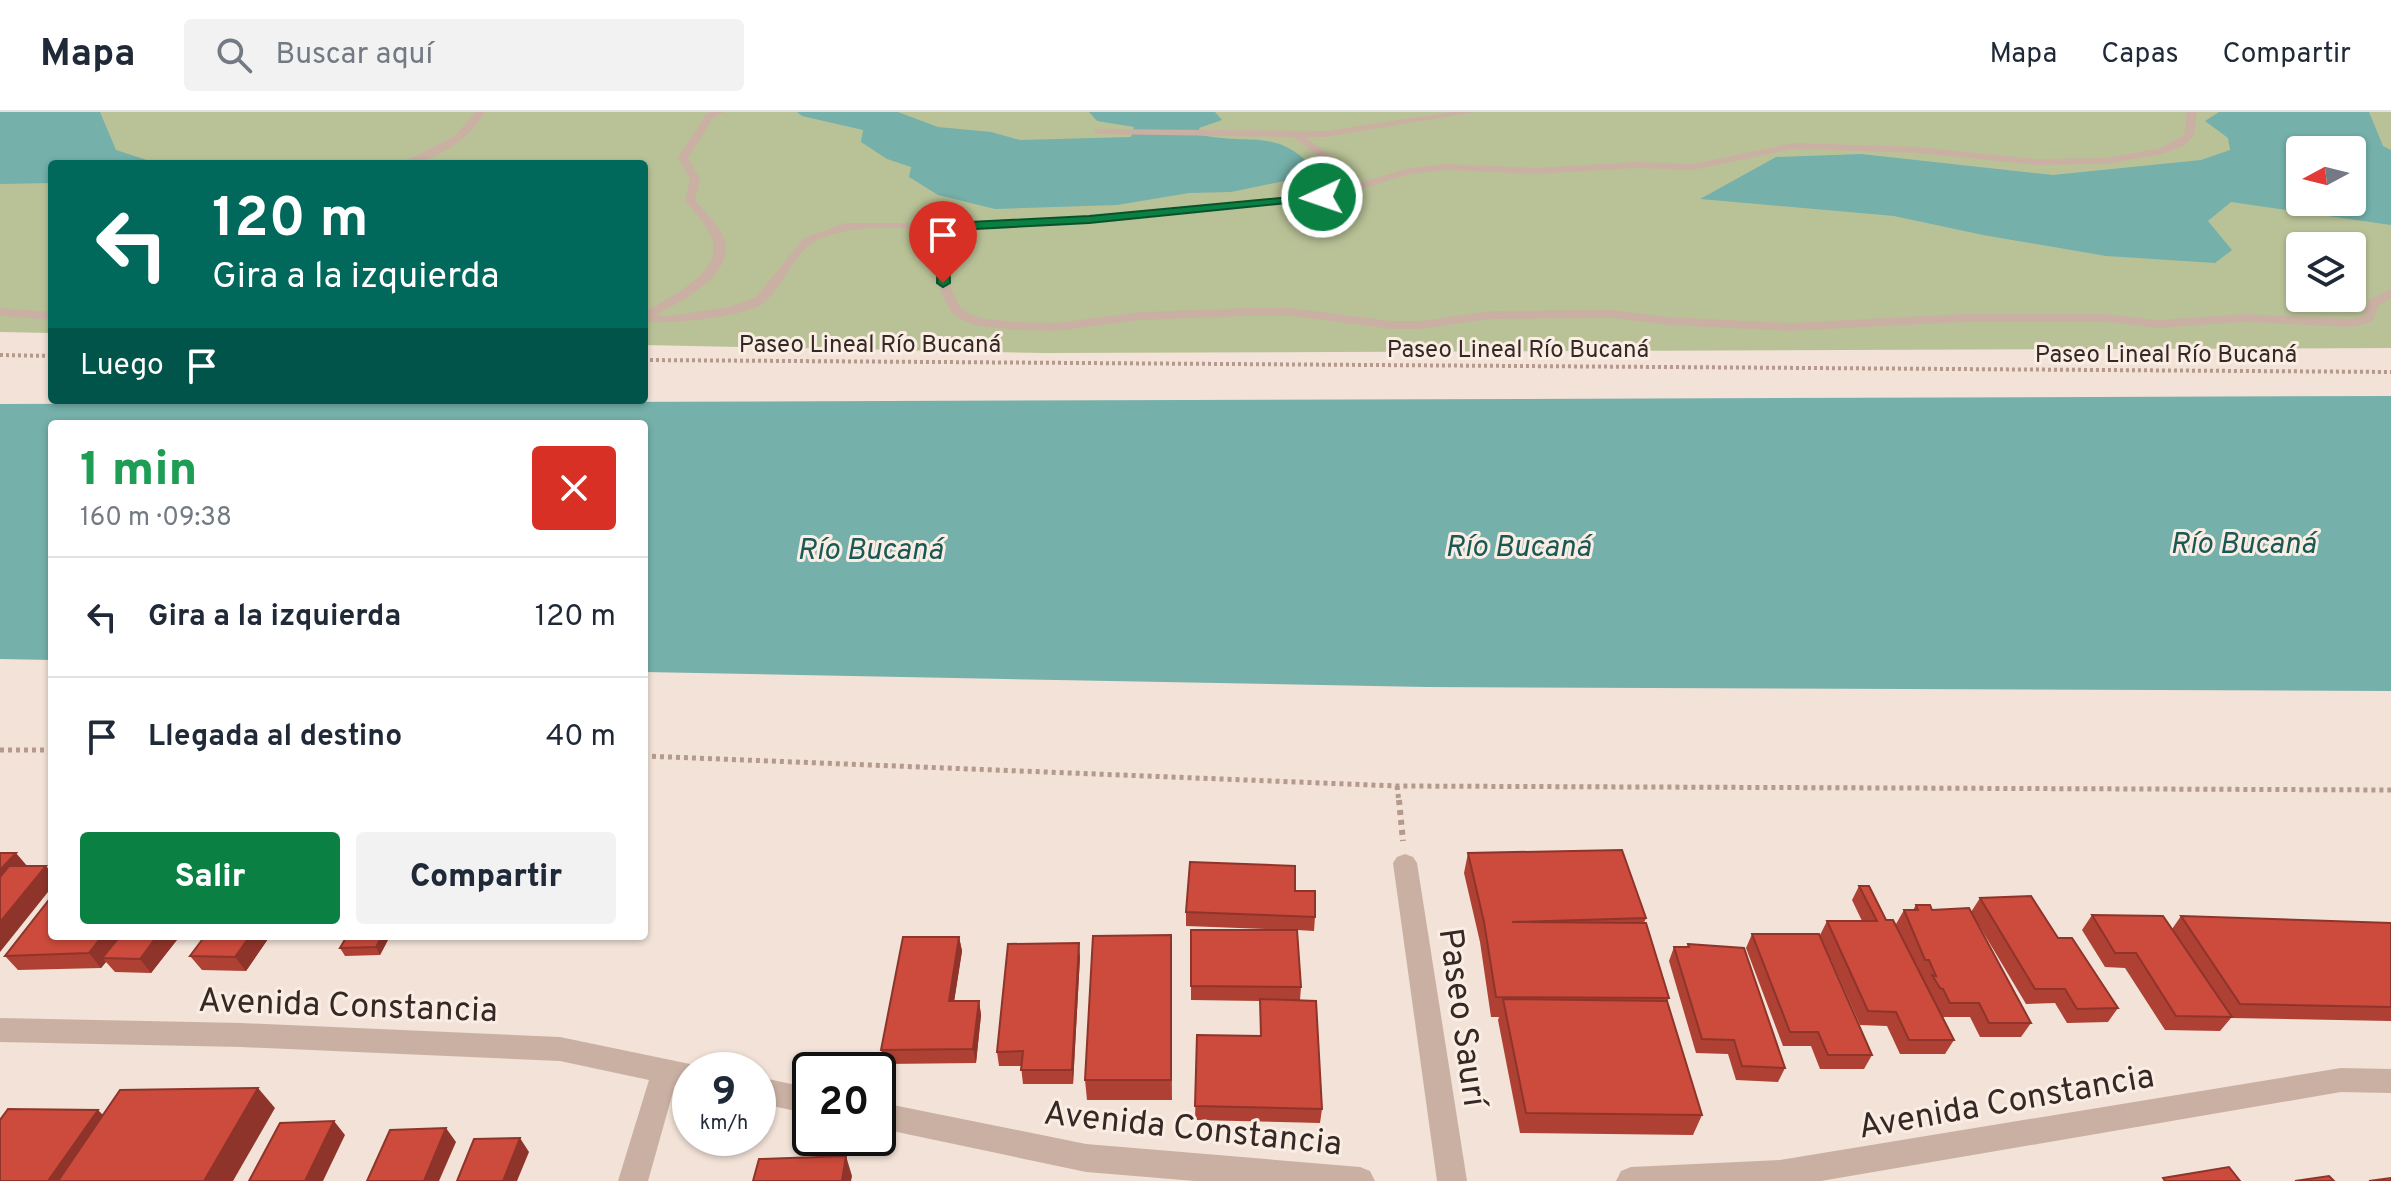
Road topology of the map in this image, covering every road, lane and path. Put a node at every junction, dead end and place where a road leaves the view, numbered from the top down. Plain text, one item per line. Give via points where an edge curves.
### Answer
1 (480, 112) edge
2 (719, 112) edge
3 (1471, 112) edge
4 (2192, 112) edge
5 (1098, 131) dead end
6 (1295, 134) junction
7 (413, 160) edge
8 (1342, 169) junction
9 (1385, 177) junction
10 (1343, 192) junction
11 (951, 226) junction
12 (2391, 293) edge
13 (0, 312) edge
14 (648, 314) edge
15 (48, 316) edge
16 (648, 317) edge
17 (0, 355) edge
18 (48, 356) edge
19 (648, 360) edge
20 (2391, 372) edge
21 (0, 750) edge
22 (48, 750) edge
23 (648, 756) edge
24 (1397, 786) junction
25 (2391, 790) edge
26 (1405, 863) joint
27 (0, 1030) edge
28 (672, 1072) edge
29 (2391, 1081) edge
30 (672, 1087) edge
31 (896, 1119) edge
32 (633, 1181) edge
33 (1360, 1181) edge
34 (1452, 1181) edge
35 (1631, 1181) edge

1 - 7 lane via 468,130
2 - 14 lane via 709,116 683,158 695,179 690,200 719,238 719,255 709,273
3 - 6 lane
4 - 9 lane via 2189,136 2180,144 2106,161 2037,162 1918,150 1793,146 1693,167 1445,167
5 - 6 lane
6 - 8 lane
8 - 9 lane
8 - 10 lane via 1350,185
9 - 10 lane
10 - 11 lane via 1089,220
11 - 12 lane via 942,268 955,309 983,323 1019,326 1248,312 1405,325 1491,315 1614,314 1790,327 1964,318 2352,323 2368,319 2373,303
11 - 16 lane via 845,226 808,240 759,301 703,315
13 - 15 lane
17 - 18 path
19 - 20 path, Paseo Lineal Río Bucaná
21 - 22 path
23 - 24 path
24 - 25 path
24 - 26 path
26 - 34 street, Paseo Saurí
27 - 28 street, Avenida Constancia via 560,1049
29 - 35 street, Avenida Constancia via 2341,1080 1780,1174
30 - 32 street
31 - 33 street, Avenida Constancia via 1086,1158

